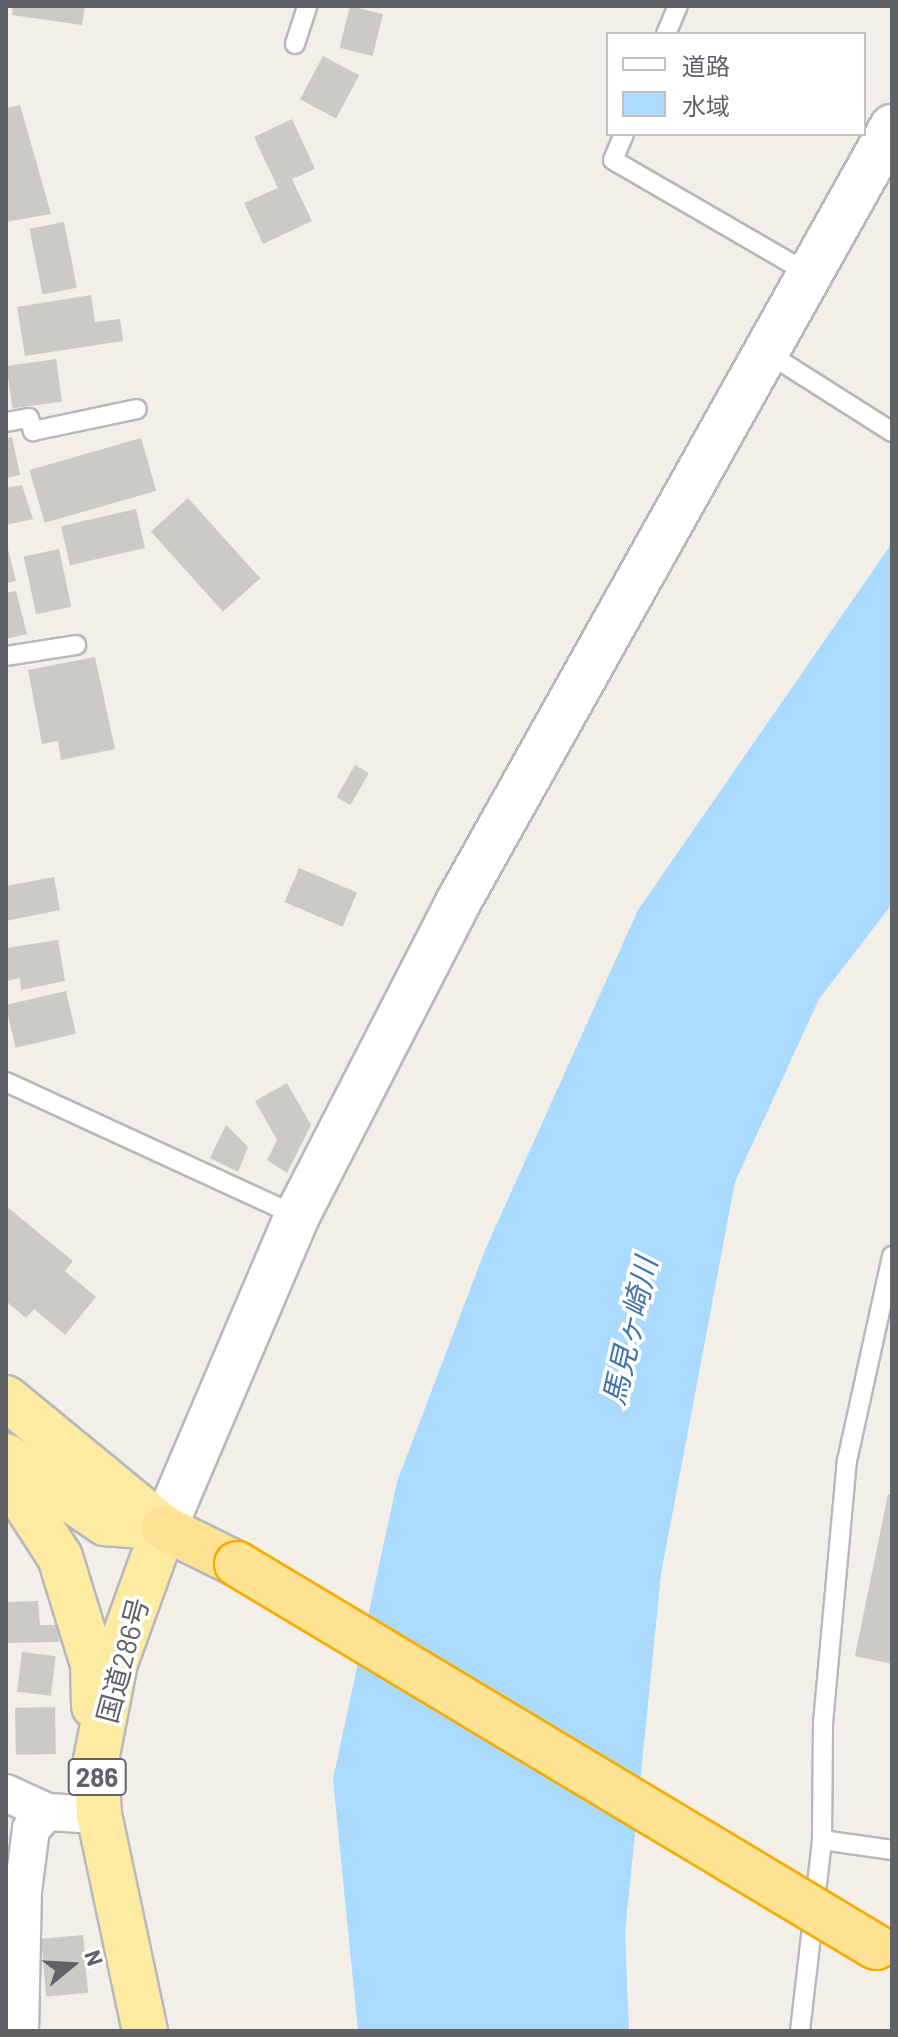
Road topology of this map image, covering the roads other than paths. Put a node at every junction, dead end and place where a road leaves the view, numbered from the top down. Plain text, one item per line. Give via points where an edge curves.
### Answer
1 (307, 6) edge
2 (678, 6) edge
3 (667, 32) edge
4 (295, 44) dead end
5 (892, 127) edge
6 (623, 136) edge
7 (810, 274) junction
8 (766, 352) junction
9 (137, 409) dead end
10 (6, 422) edge
11 (892, 432) edge
12 (76, 645) dead end
13 (6, 656) edge
14 (6, 1082) edge
15 (297, 1216) junction
16 (892, 1256) edge
17 (6, 1398) edge
18 (6, 1456) edge
19 (6, 1474) edge
20 (164, 1528) junction
21 (96, 1760) junction
22 (6, 1793) edge
23 (47, 1812) junction
24 (99, 1815) junction
25 (822, 1840) junction
26 (892, 1850) edge
27 (887, 1956) edge
28 (20, 2031) edge
29 (145, 2031) edge
30 (800, 2031) edge

1 - 4 lane
2 - 3 lane
5 - 7 street
6 - 7 lane via 613,160
7 - 8 street
8 - 11 lane
8 - 15 street via 456,906
9 - 10 lane via 33,431 29,418
12 - 13 lane
14 - 15 lane
15 - 20 street
16 - 25 lane via 847,1461 823,1723
17 - 20 highway
18 - 20 highway via 105,1523
19 - 21 highway via 60,1557 93,1664
20 - 21 highway, 国道286号 / 286 via 115,1663
20 - 27 highway, bridge via 237,1564
21 - 24 highway, 国道286号 / 286
22 - 23 street
23 - 24 street
23 - 28 street via 31,1829 23,1891
24 - 29 highway, 国道286号 / 286
25 - 26 lane
25 - 30 lane

